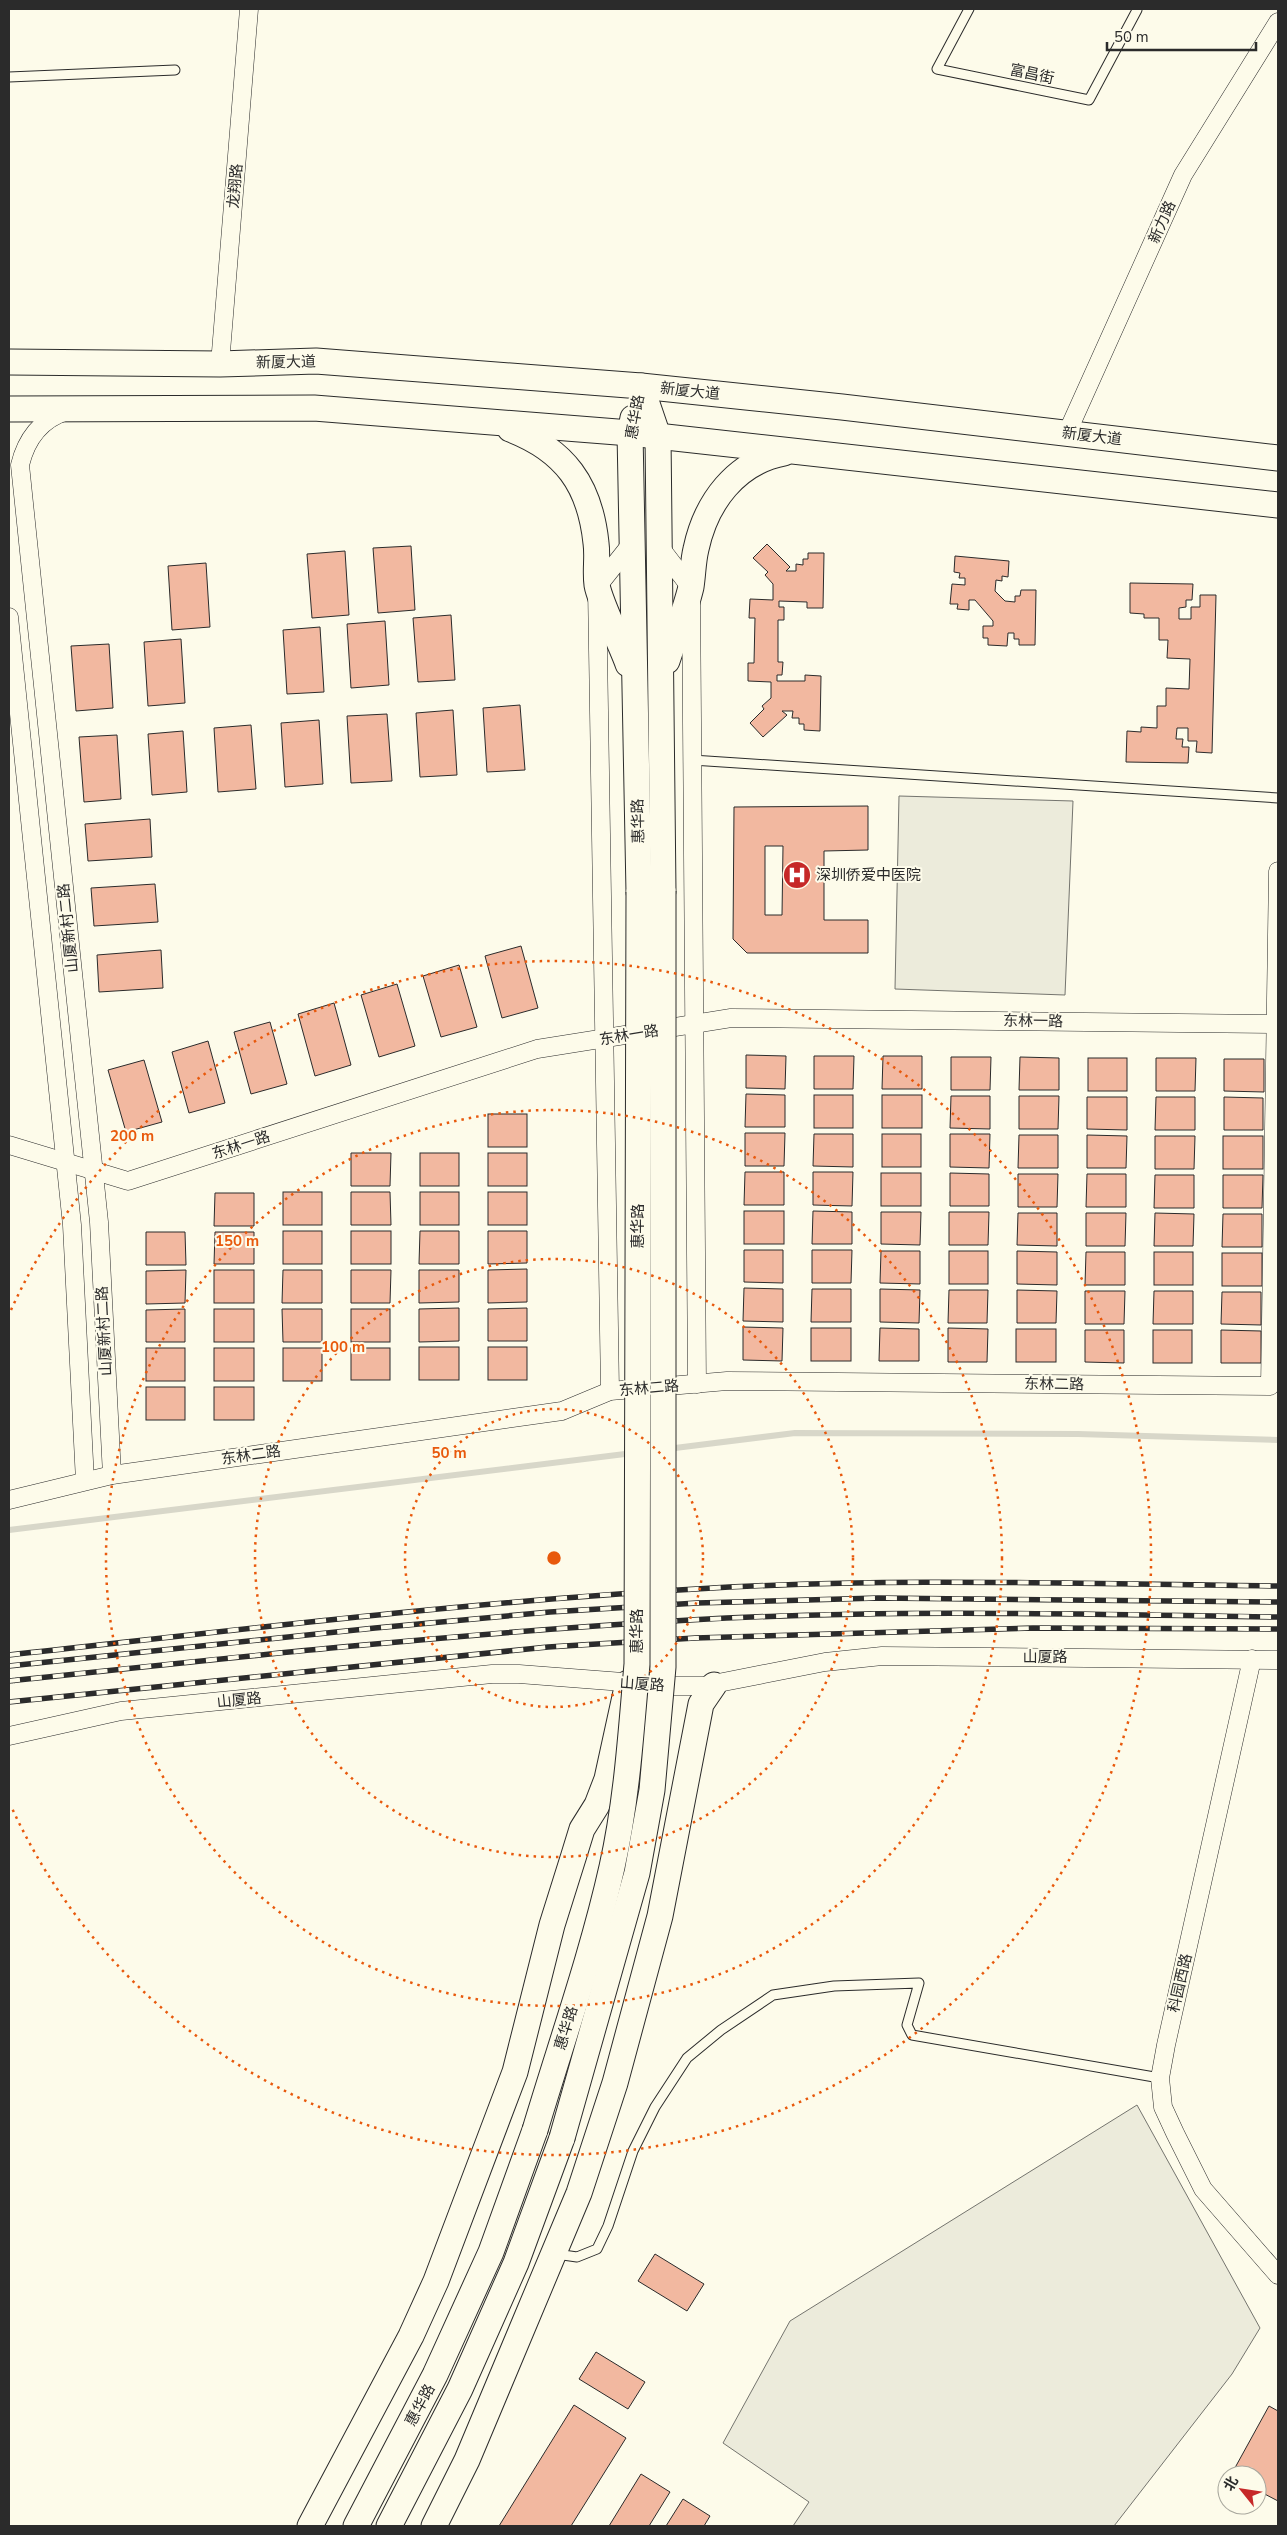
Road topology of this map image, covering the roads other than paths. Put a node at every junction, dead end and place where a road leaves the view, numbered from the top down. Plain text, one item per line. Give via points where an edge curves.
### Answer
1 (249, 9) edge
2 (969, 9) edge
3 (1137, 10) dead end
4 (1278, 22) edge
5 (175, 70) dead end
6 (9, 78) edge
7 (9, 362) edge
8 (220, 364) junction
9 (641, 386) junction
10 (9, 409) edge
11 (74, 409) junction
12 (494, 422) junction
13 (630, 433) junction
14 (1067, 433) junction
15 (658, 436) junction
16 (797, 451) junction
17 (1278, 458) edge
18 (1278, 505) edge
19 (632, 542) junction
20 (659, 546) junction
21 (597, 587) junction
22 (690, 588) junction
23 (9, 618) edge
24 (635, 679) junction
25 (661, 680) junction
26 (692, 760) junction
27 (1278, 798) edge
28 (1278, 870) edge
29 (651, 891) junction
30 (694, 1024) junction
31 (1276, 1024) junction
32 (605, 1038) junction
33 (9, 1146) edge
34 (66, 1163) junction
35 (94, 1172) junction
36 (698, 1384) junction
37 (610, 1391) junction
38 (112, 1475) junction
39 (85, 1481) junction
40 (9, 1500) edge
41 (1252, 1659) junction
42 (1278, 1660) edge
43 (628, 1683) junction
44 (714, 1685) junction
45 (9, 1736) edge
46 (1160, 2078) junction
47 (554, 2254) junction
48 (1278, 2275) edge
49 (310, 2526) edge
50 (356, 2526) edge
51 (389, 2526) edge
52 (434, 2526) edge

1 - 8 street, 龙翔路
2 - 3 lane, 富昌街 via 937,69 1089,100
4 - 14 street, 新力路 via 1183,175
5 - 6 lane
7 - 8 main road, 新厦大道
8 - 9 main road, 新厦大道 via 316,361
9 - 13 main road, 惠华路
9 - 14 main road, 新厦大道
9 - 15 main road, 惠华路
10 - 11 main road
11 - 12 main road via 314,408
11 - 35 street, 山厦新村二路 via 42,424 27,443 20,465
12 - 13 main road
12 - 21 main road via 530,436 557,455 578,478 591,508
13 - 15 main road
13 - 19 main road, 惠华路
14 - 17 main road, 新厦大道
15 - 16 main road
15 - 20 main road, 惠华路
16 - 18 main road
16 - 22 main road via 770,456 745,468 725,486 707,515 696,548
19 - 21 street
19 - 24 main road, 惠华路
20 - 22 street
20 - 25 main road, 惠华路
21 - 24 main road
21 - 32 street
22 - 25 main road
22 - 26 street
23 - 34 street, 山厦新村二路
24 - 29 main road, 惠华路
25 - 29 main road, 惠华路
26 - 27 lane
26 - 30 street
28 - 31 street
29 - 50 main road, 惠华路, bridge via 637,1664 628,1778 612,1867 535,2130 491,2252 436,2376
29 - 51 main road, 惠华路, bridge via 663,1666 652,1790 637,1873 562,2138 516,2263 460,2389
30 - 31 street, 东林一路 via 731,1018
30 - 32 street, 东林一路
30 - 36 street
31 - 36 street, 东林二路 via 1270,1386 829,1381
32 - 35 street, 东林一路 via 537,1049 128,1182
32 - 37 street
33 - 34 street, 东林一路
34 - 35 street, 东林一路
34 - 39 street, 山厦新村二路
35 - 38 street, 山厦新村二路
36 - 37 street, 东林二路
37 - 38 street, 东林二路 via 562,1411
38 - 39 street, 东林二路
39 - 40 street, 东林二路
41 - 42 street, 山厦路
41 - 44 street, 山厦路 via 882,1656 825,1662
41 - 46 street, 科园西路
43 - 44 street, 山厦路
43 - 45 street, 山厦路 via 492,1674 121,1712
43 - 49 main road via 607,1779 597,1805 582,1829 552,1925 515,2072 436,2281 411,2336
44 - 47 main road via 701,1704 660,1916 615,2084 579,2193
46 - 47 lane via 912,2035 907,2025 919,1983 834,1986 773,1995 687,2058 655,2107 633,2151 608,2226 596,2249 576,2257
46 - 48 street, 科园西路 via 1163,2107 1203,2189
47 - 52 main road via 467,2460

